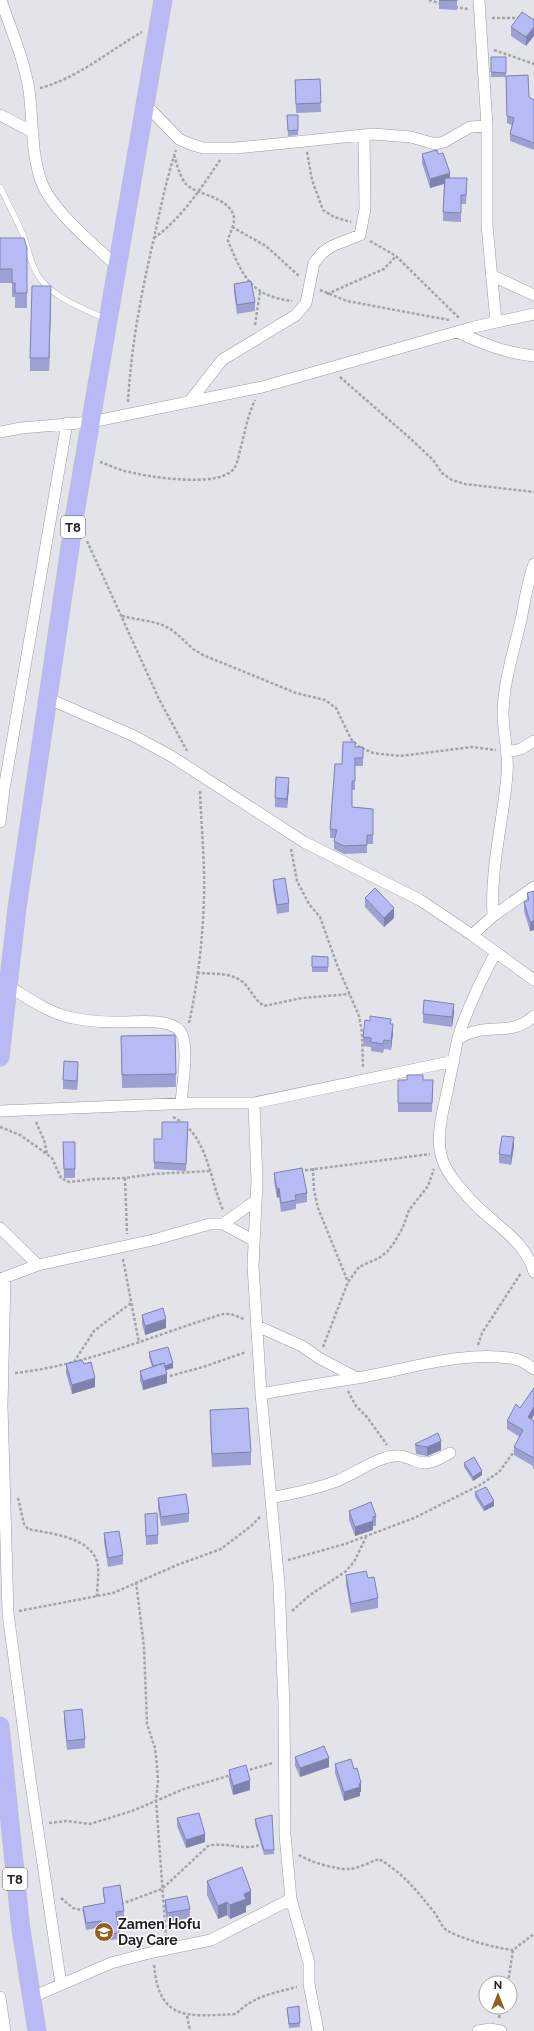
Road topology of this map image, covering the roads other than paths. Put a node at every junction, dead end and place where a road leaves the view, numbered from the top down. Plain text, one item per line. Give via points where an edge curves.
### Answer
1 (1, 0) edge
2 (163, 0) edge
3 (479, 10) edge
4 (146, 105) junction
5 (0, 115) edge
6 (487, 126) junction
7 (33, 132) junction
8 (364, 135) junction
9 (0, 187) edge
10 (118, 267) junction
11 (491, 275) junction
12 (534, 295) edge
13 (534, 314) edge
14 (108, 320) junction
15 (496, 322) junction
16 (458, 332) junction
17 (534, 356) edge
18 (190, 401) junction
19 (91, 422) junction
20 (66, 423) junction
21 (0, 426) edge
22 (20, 428) junction
23 (0, 432) edge
24 (534, 564) edge
25 (48, 698) junction
26 (534, 741) edge
27 (508, 752) junction
28 (2, 788) edge
29 (0, 822) edge
30 (534, 887) edge
31 (493, 916) junction
32 (472, 935) junction
33 (496, 952) junction
34 (534, 980) edge
35 (8, 986) junction
36 (534, 1016) edge
37 (458, 1039) junction
38 (0, 1057) edge
39 (454, 1061) junction
40 (181, 1103) junction
41 (254, 1103) junction
42 (0, 1111) edge
43 (255, 1201) junction
44 (225, 1222) junction
45 (0, 1228) edge
46 (253, 1240) junction
47 (38, 1265) junction
48 (534, 1272) edge
49 (2, 1278) edge
50 (257, 1326) junction
51 (534, 1369) edge
52 (357, 1378) junction
53 (261, 1394) junction
54 (450, 1453) dead end
55 (272, 1501) junction
56 (0, 1726) edge
57 (291, 1898) junction
58 (61, 1984) junction
59 (0, 1997) edge
60 (30, 1998) junction
61 (6, 2031) edge
62 (36, 2031) edge
63 (318, 2031) edge
64 (478, 2031) edge
65 (501, 2031) edge

1 - 7 street via 24,65
2 - 4 main road, T8
3 - 6 street
4 - 8 street via 179,139 203,148 305,142
4 - 10 main road, T8
5 - 7 street
6 - 8 street via 470,127 444,142 435,144 411,137
6 - 11 street via 487,225
7 - 10 street via 42,182 52,200 72,224
8 - 18 street via 365,209 361,230 322,253 314,263 306,303 296,315 222,360
9 - 14 lane via 42,282 78,307
10 - 14 main road, T8
11 - 12 street
11 - 15 street
13 - 15 street
14 - 19 main road, T8
15 - 16 street
16 - 17 street via 506,352
16 - 18 street via 262,387
18 - 19 street
19 - 20 street
19 - 25 main road, T8
20 - 22 street
20 - 28 street
21 - 22 street
22 - 23 street
24 - 27 street via 525,593 506,684 503,711
25 - 32 street via 134,736 171,756 289,832 346,864 420,900
25 - 35 main road, T8
26 - 27 street via 521,749
27 - 31 street via 494,871
28 - 29 street
30 - 31 street
31 - 32 street
32 - 33 street
33 - 34 street
33 - 37 street via 479,983
35 - 38 main road, T8
35 - 40 street via 55,1012 72,1018 160,1022 174,1026 181,1032 185,1045
36 - 37 street via 516,1028 480,1029
37 - 39 street
39 - 41 street
39 - 48 street via 440,1128 439,1153 447,1169 472,1201 522,1246
40 - 41 street
40 - 42 street
41 - 43 street via 257,1181
43 - 44 street
43 - 46 street
44 - 46 street
44 - 47 street
45 - 47 street
46 - 50 street
47 - 49 street
49 - 58 street via 8,1613
50 - 52 street via 302,1346
50 - 53 street
51 - 52 street via 517,1359 493,1356 427,1363
52 - 53 street
53 - 55 street
54 - 55 street via 430,1464 396,1456 383,1459 338,1480
55 - 57 street via 278,1562 285,1835
56 - 60 main road, T8 via 20,1930
57 - 58 street via 211,1940 111,1963
57 - 63 street via 309,1963 309,1984
58 - 60 street
59 - 61 street
60 - 62 main road, T8
64 - 65 street

